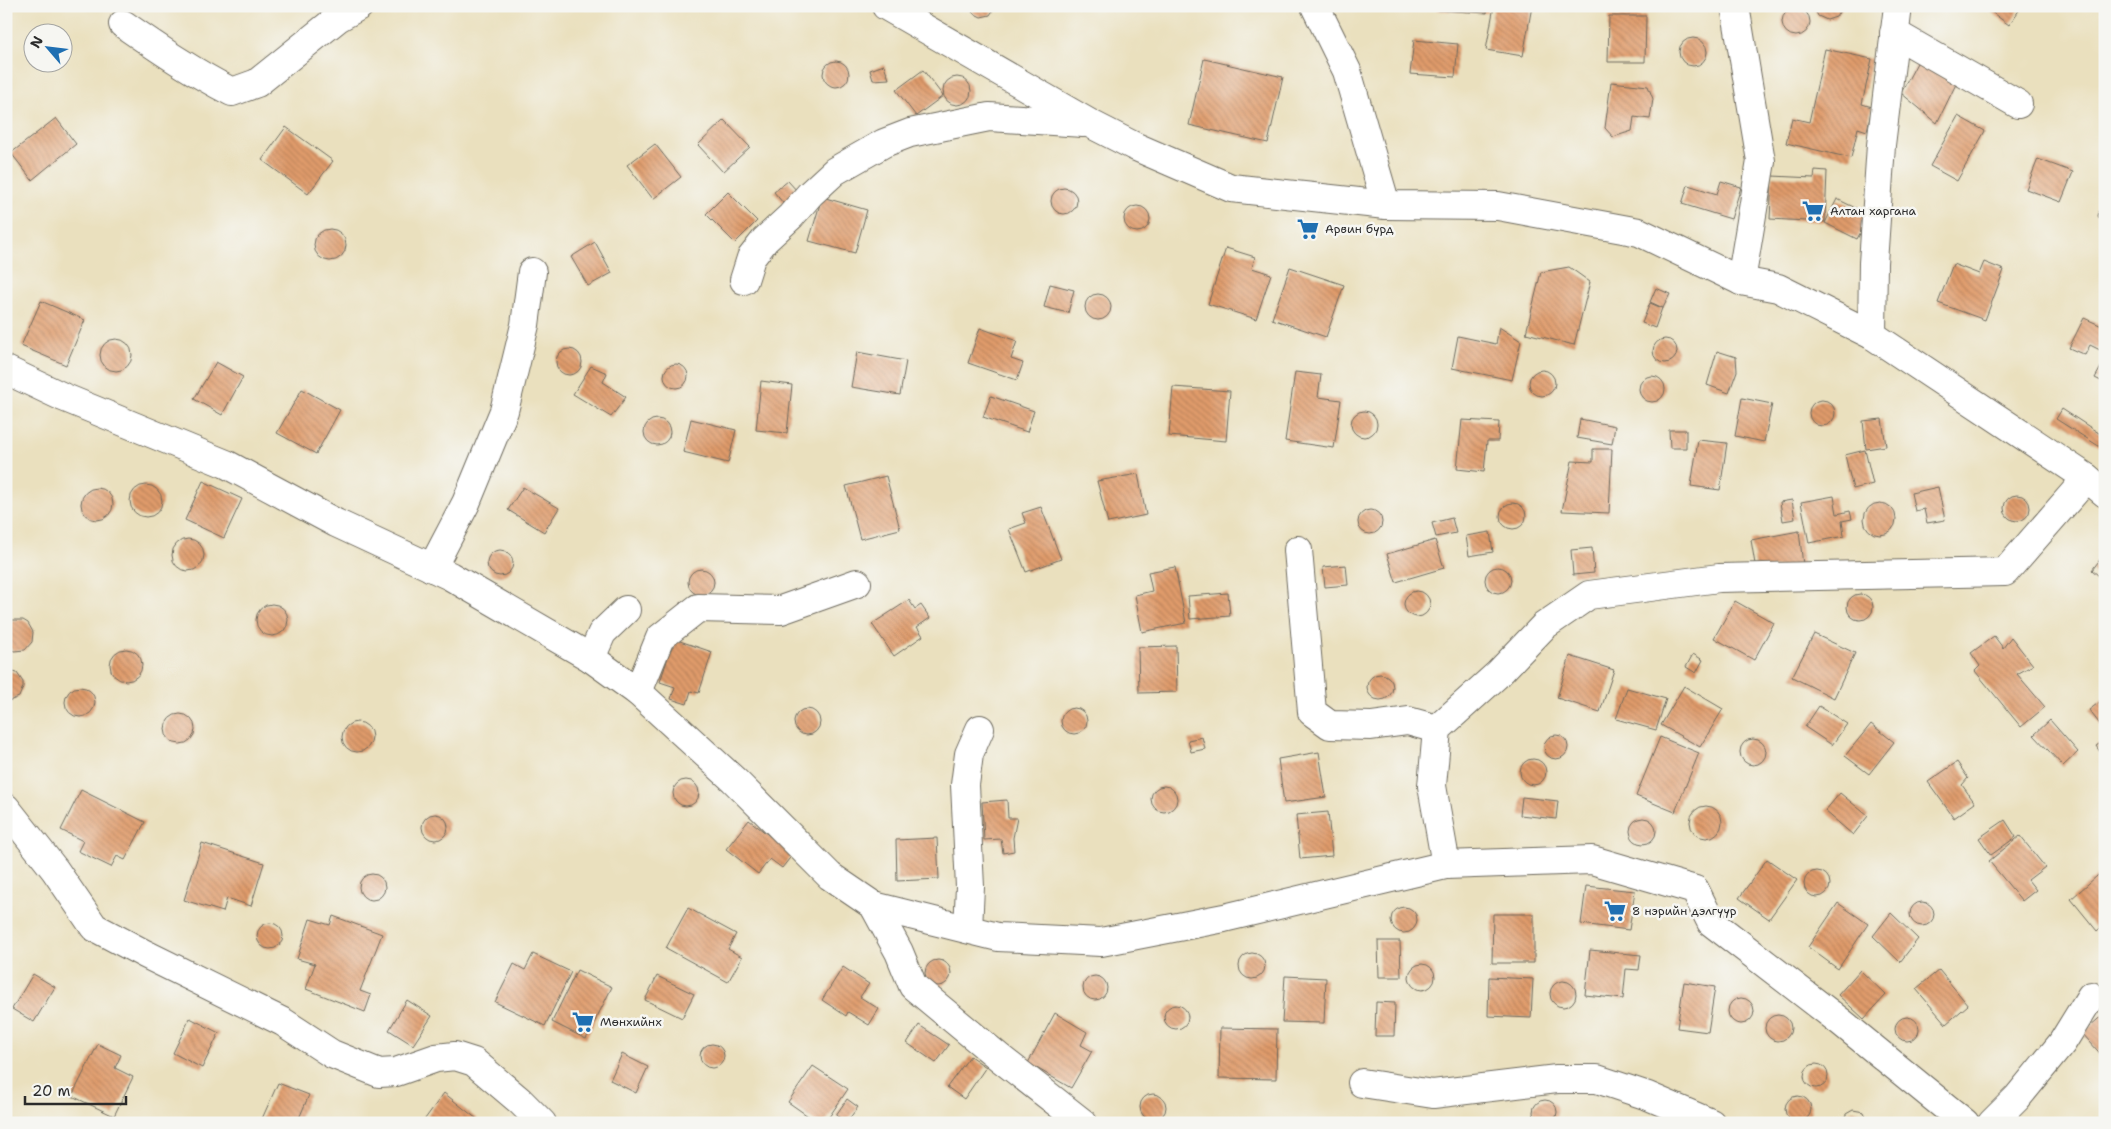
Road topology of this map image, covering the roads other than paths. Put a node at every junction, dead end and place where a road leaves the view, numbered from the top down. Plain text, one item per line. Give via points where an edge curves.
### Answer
1 (359, 6) edge
2 (886, 6) edge
3 (1315, 6) edge
4 (1735, 6) edge
5 (1754, 6) edge
6 (1898, 6) edge
7 (124, 24) dead end
8 (1739, 32) junction
9 (1894, 33) junction
10 (2018, 104) dead end
11 (1089, 123) junction
12 (1386, 205) junction
13 (532, 272) dead end
14 (744, 280) dead end
15 (1741, 281) junction
16 (1872, 335) junction
17 (6, 370) edge
18 (2099, 485) edge
19 (1298, 550) dead end
20 (432, 568) junction
21 (857, 583) dead end
22 (626, 610) dead end
23 (591, 658) junction
24 (638, 692) junction
25 (980, 729) dead end
26 (1437, 729) junction
27 (6, 808) edge
28 (1446, 865) junction
29 (874, 906) junction
30 (968, 930) junction
31 (2092, 996) dead end
32 (1362, 1083) dead end
33 (542, 1123) edge
34 (1083, 1123) edge
35 (1711, 1123) edge
36 (1965, 1123) edge
37 (1992, 1123) edge

1 - 7 street via 338,18 257,83 232,92 187,67
2 - 11 street
3 - 12 street via 1347,71
4 - 8 street
5 - 8 street
6 - 9 street
8 - 15 street via 1762,160
9 - 10 street
9 - 16 street via 1879,175
11 - 12 street via 1230,188
11 - 14 street via 989,117 910,133 884,143 835,171 810,194 751,258
12 - 15 street via 1498,206 1639,232
13 - 20 street via 525,325 504,411 466,503
15 - 16 street via 1778,288
16 - 18 street
17 - 20 street via 226,464 336,523
18 - 26 street via 2005,572 1719,578 1589,595 1544,626 1498,674
19 - 26 street via 1312,712 1330,725 1371,726 1408,721
20 - 23 street
21 - 24 street via 781,610 698,608 660,638
22 - 23 street via 602,633
23 - 24 street
24 - 29 street via 734,780 830,876
25 - 30 street via 969,754 965,784 970,887
26 - 28 street via 1432,786
27 - 33 street via 55,870 94,927 283,1022 332,1054 379,1073 396,1072 436,1058 455,1056 474,1062
28 - 30 street via 1224,918 1101,942 998,937
28 - 36 street via 1592,860 1695,890 1710,922 1841,1022
29 - 30 street
29 - 34 street via 913,986
31 - 37 street via 2062,1043
32 - 35 street via 1432,1094 1557,1078 1597,1078

